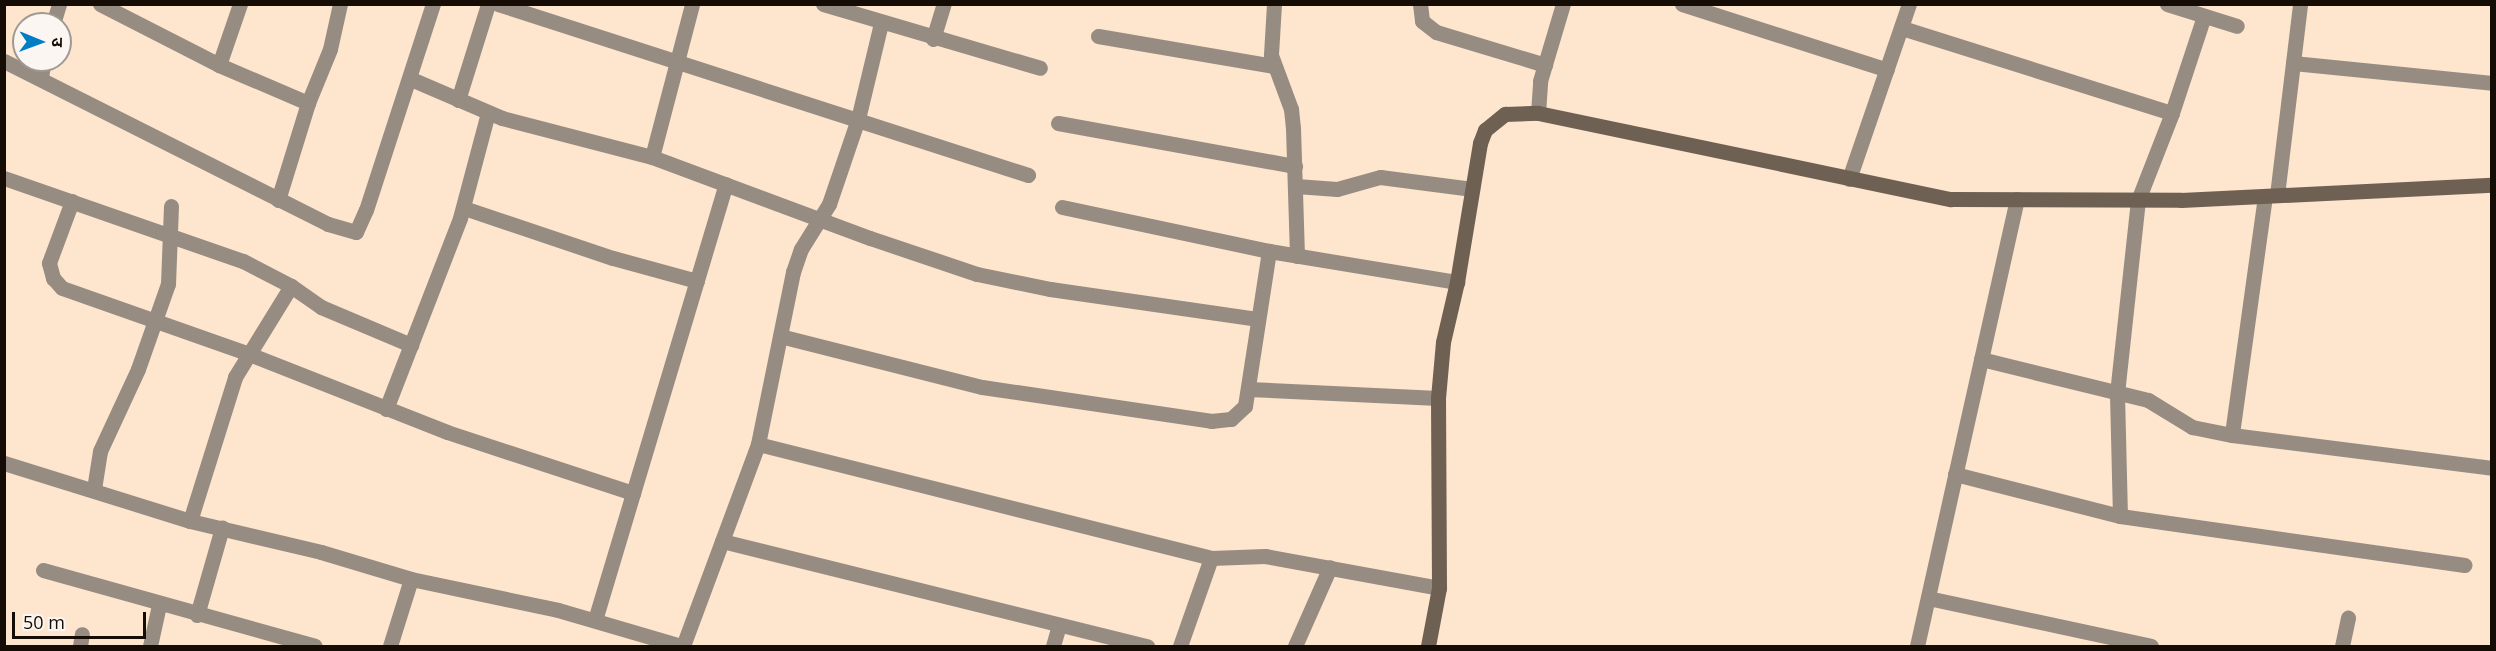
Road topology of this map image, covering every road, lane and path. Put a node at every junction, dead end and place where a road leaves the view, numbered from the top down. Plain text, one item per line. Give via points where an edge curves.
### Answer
1 (100, 4) edge
2 (240, 4) edge
3 (340, 4) edge
4 (433, 4) edge
5 (488, 4) edge
6 (498, 4) edge
7 (692, 4) edge
8 (823, 4) edge
9 (944, 4) edge
10 (1274, 4) edge
11 (1420, 4) edge
12 (1563, 4) edge
13 (1682, 4) edge
14 (1909, 4) edge
15 (2167, 4) edge
16 (2300, 4) edge
17 (2204, 16) junction
18 (881, 23) junction
19 (2237, 26) dead end
20 (1902, 28) junction
21 (1098, 36) dead end
22 (933, 39) junction
23 (4, 61) edge
24 (677, 63) junction
25 (2293, 63) junction
26 (219, 65) junction
27 (1545, 65) junction
28 (1273, 66) junction
29 (1040, 68) dead end
30 (1887, 70) junction
31 (41, 72) edge
32 (40, 77) junction
33 (411, 79) junction
34 (2492, 84) edge
35 (458, 100) junction
36 (308, 103) junction
37 (488, 113) junction
38 (1538, 113) junction
39 (2172, 113) junction
40 (858, 119) junction
41 (1058, 123) dead end
42 (652, 157) junction
43 (1295, 166) junction
44 (1029, 175) dead end
45 (4, 178) edge
46 (1849, 179) junction
47 (726, 184) junction
48 (2492, 185) edge
49 (1296, 186) junction
50 (1472, 189) junction
51 (2271, 195) junction
52 (2017, 199) junction
53 (278, 200) junction
54 (2138, 200) junction
55 (72, 201) junction
56 (171, 206) dead end
57 (1062, 207) dead end
58 (464, 208) junction
59 (821, 219) junction
60 (170, 233) junction
61 (1269, 251) junction
62 (1297, 256) junction
63 (697, 281) junction
64 (1457, 282) junction
65 (291, 286) junction
66 (1257, 319) junction
67 (154, 322) junction
68 (780, 336) junction
69 (411, 345) junction
70 (249, 354) junction
71 (1981, 359) junction
72 (1248, 389) junction
73 (2118, 394) junction
74 (1438, 398) junction
75 (386, 409) junction
76 (2232, 435) junction
77 (758, 444) junction
78 (4, 463) edge
79 (2492, 468) edge
80 (1955, 474) junction
81 (93, 489) junction
82 (633, 493) junction
83 (2120, 516) junction
84 (190, 521) junction
85 (222, 528) junction
86 (722, 541) junction
87 (1212, 558) junction
88 (2465, 565) dead end
89 (1330, 567) junction
90 (43, 570) dead end
91 (411, 579) junction
92 (1439, 588) junction
93 (1928, 598) junction
94 (159, 605) junction
95 (197, 615) junction
96 (2348, 618) dead end
97 (595, 620) junction
98 (1059, 625) junction
99 (150, 646) edge
100 (315, 646) edge
101 (390, 646) edge
102 (682, 646) edge
103 (1053, 646) edge
104 (1147, 646) edge
105 (1180, 646) edge
106 (1294, 646) edge
107 (1428, 646) edge
108 (1917, 646) edge
109 (2151, 646) edge
110 (2342, 646) edge

1 - 26 street
2 - 26 street
3 - 36 street via 330,49
4 - 33 street
5 - 35 street
6 - 24 street
7 - 24 street
8 - 18 street
9 - 22 street
10 - 28 street
11 - 27 street via 1422,21 1436,32
12 - 27 street
13 - 30 street
14 - 20 street
15 - 17 street
16 - 25 street
17 - 19 street
17 - 39 street
18 - 22 street
18 - 40 street
20 - 30 street
20 - 39 street
21 - 28 street
22 - 29 street
23 - 32 street
24 - 40 street
24 - 42 street
25 - 34 street
25 - 51 street
26 - 36 street
27 - 38 street via 1537,93
28 - 43 street via 1291,109
30 - 46 street
31 - 32 street
32 - 53 street
33 - 35 street
33 - 53 street via 356,231 345,231
35 - 37 street
36 - 53 street
37 - 42 street
37 - 58 street
38 - 46 street
38 - 50 street via 1505,114 1485,130
39 - 54 street
40 - 44 street
40 - 59 street
41 - 43 street
42 - 47 street
43 - 49 street
45 - 55 street
46 - 52 street via 1951,199
47 - 59 street
47 - 63 street
48 - 51 street
49 - 50 street via 1337,189 1380,177
49 - 62 street
50 - 64 street
51 - 54 street
51 - 76 street
52 - 54 street
52 - 71 street
54 - 73 street
55 - 60 street
55 - 67 street via 53,247 53,278 62,288 84,298
56 - 60 street
57 - 61 street
58 - 63 street via 613,258
58 - 69 street
59 - 66 street via 1014,283
59 - 68 street via 801,249
60 - 65 street via 243,261
60 - 67 street via 168,284
61 - 62 street
61 - 66 street
62 - 64 street
63 - 82 street
64 - 74 street via 1443,342
65 - 69 street via 321,307
65 - 70 street
66 - 72 street
67 - 70 street
67 - 81 street via 100,451
68 - 72 street via 981,387 1211,421 1239,414
68 - 77 street
69 - 75 street
70 - 75 street
70 - 84 street via 235,377
71 - 73 street
71 - 80 street
72 - 74 street
73 - 76 street via 2148,400 2192,427
73 - 83 street
74 - 92 street
75 - 82 street
76 - 79 street
77 - 86 street
77 - 87 street
78 - 81 street
80 - 83 street
80 - 93 street
81 - 84 street
82 - 97 street
83 - 88 street
84 - 85 street
85 - 91 street
85 - 95 street
86 - 98 street
86 - 102 street
87 - 89 street via 1265,556
87 - 105 street
89 - 92 street
89 - 106 street
90 - 94 street
91 - 97 street
91 - 101 street
92 - 107 street
93 - 108 street
93 - 109 street
94 - 95 street
94 - 99 street
95 - 100 street
96 - 110 street
97 - 102 street
98 - 103 street
98 - 104 street

